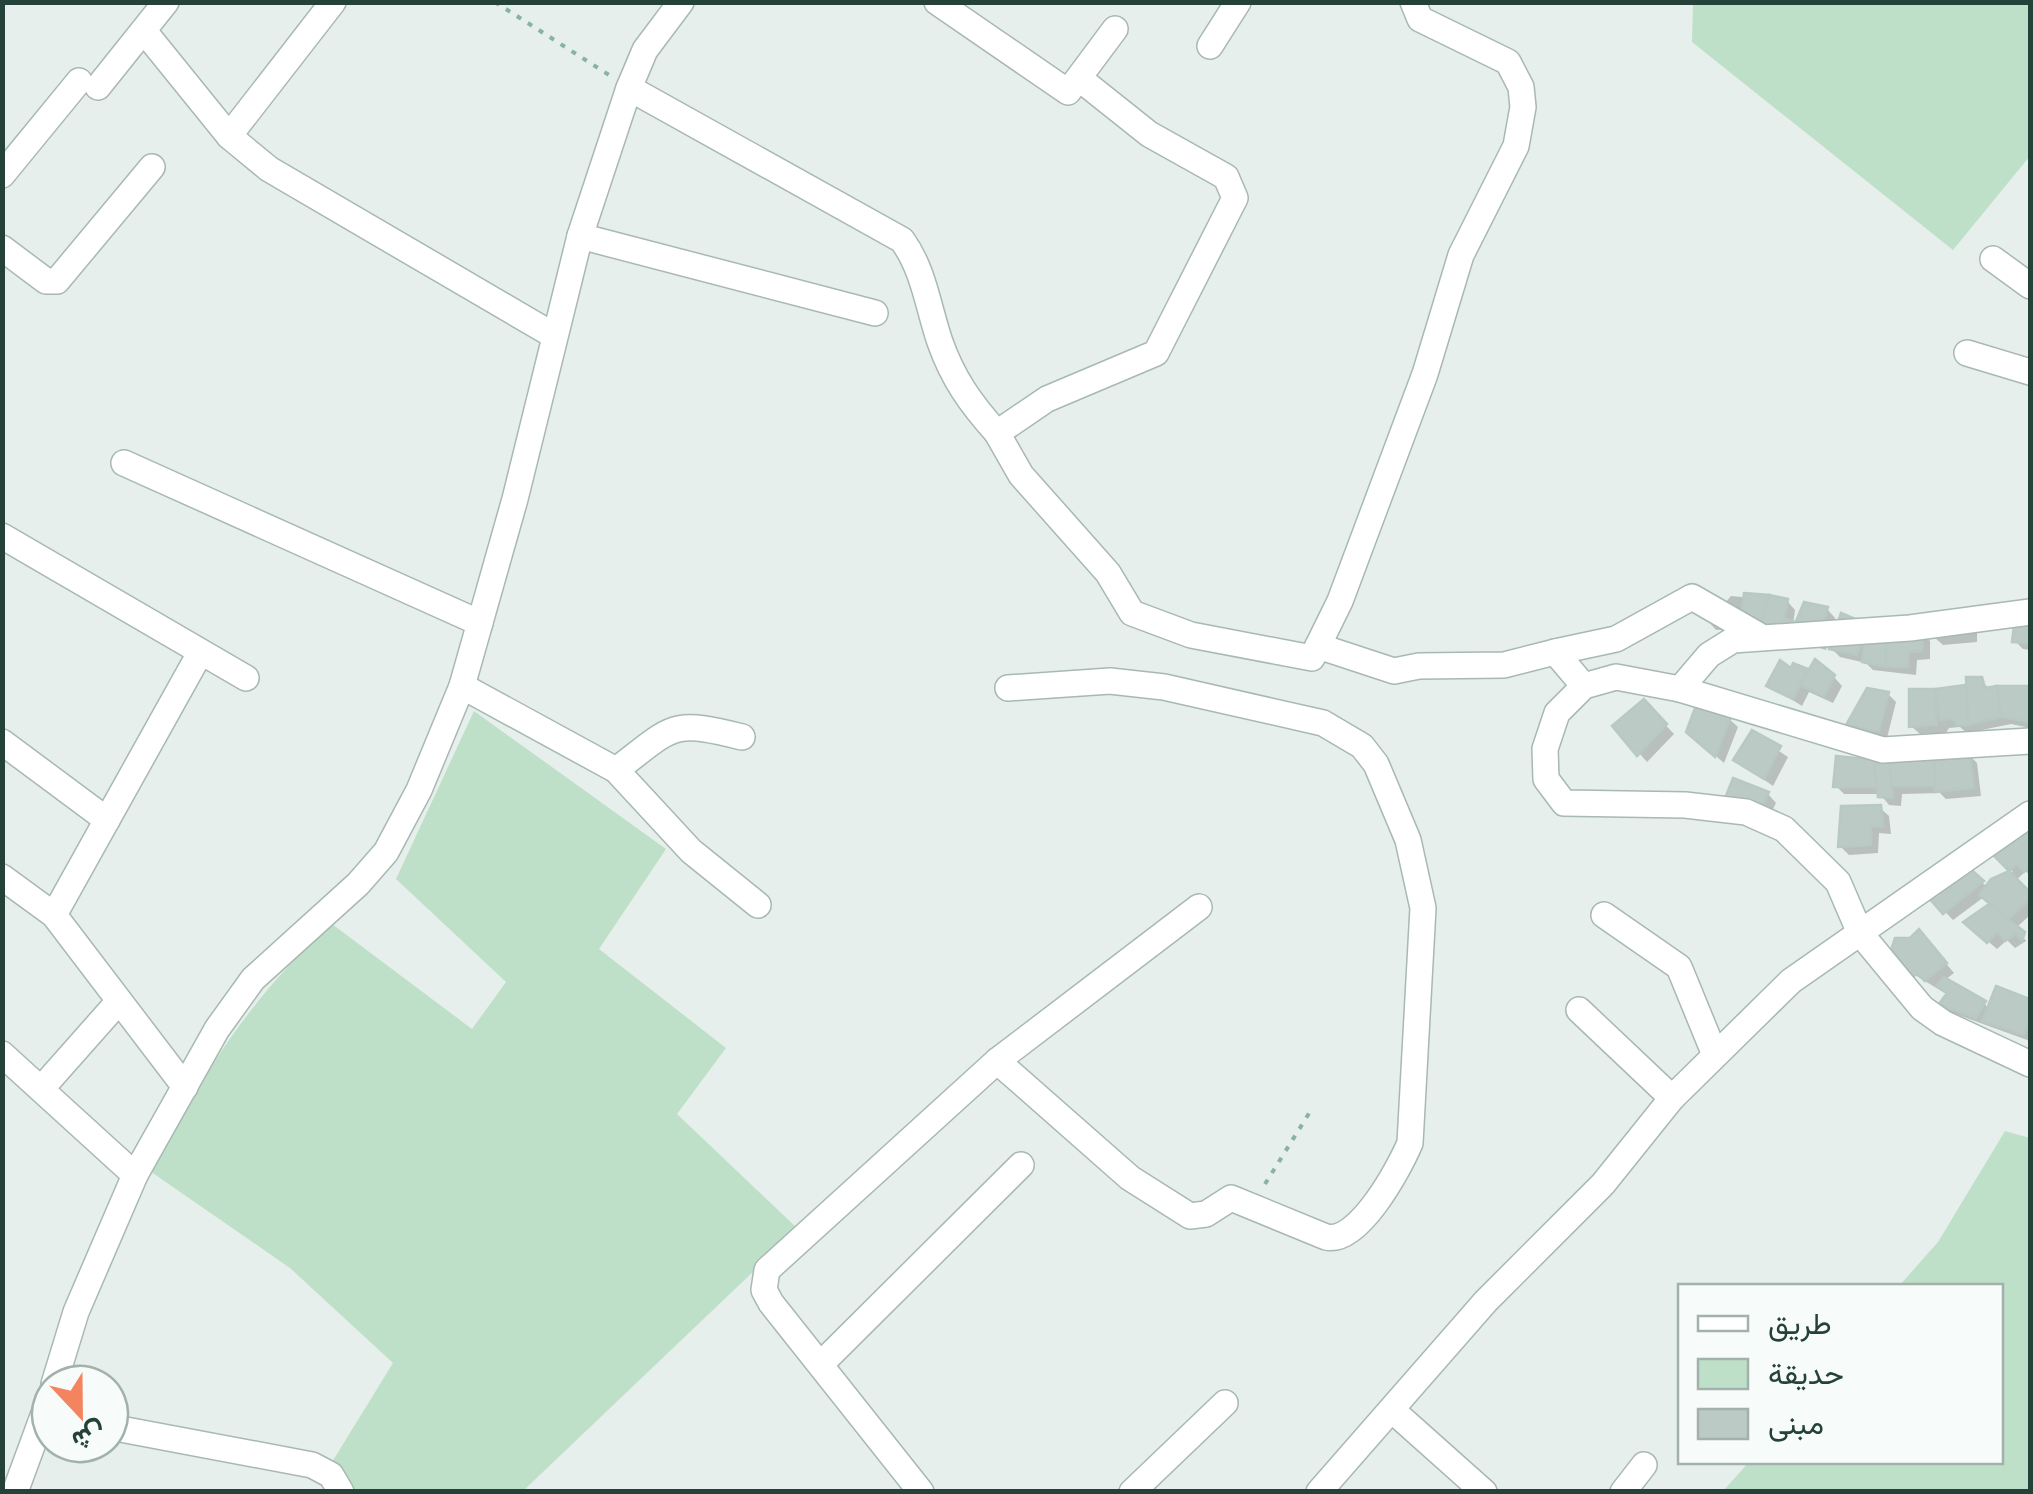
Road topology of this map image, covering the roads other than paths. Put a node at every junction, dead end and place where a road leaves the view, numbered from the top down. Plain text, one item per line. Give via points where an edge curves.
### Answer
1 (166, 2) edge
2 (333, 2) edge
3 (936, 2) edge
4 (1238, 2) edge
5 (1412, 2) edge
6 (664, 8) edge
7 (1115, 29) dead end
8 (144, 31) junction
9 (1210, 46) dead end
10 (1080, 80) junction
11 (629, 88) junction
12 (229, 136) junction
13 (152, 167) dead end
14 (2, 174) edge
15 (580, 236) junction
16 (2, 248) edge
17 (1994, 258) dead end
18 (2030, 286) edge
19 (874, 313) dead end
20 (553, 335) junction
21 (1967, 353) dead end
22 (2030, 372) edge
23 (997, 434) junction
24 (124, 463) dead end
25 (6, 545) edge
26 (2030, 612) edge
27 (480, 623) junction
28 (1758, 636) junction
29 (1318, 646) junction
30 (200, 652) junction
31 (1555, 652) junction
32 (246, 678) dead end
33 (462, 686) junction
34 (1584, 686) junction
35 (1008, 688) dead end
36 (1680, 689) junction
37 (742, 737) dead end
38 (2030, 741) edge
39 (2, 742) edge
40 (616, 770) junction
41 (2030, 814) edge
42 (107, 820) junction
43 (2, 877) edge
44 (758, 905) dead end
45 (1199, 907) dead end
46 (1604, 914) dead end
47 (54, 915) junction
48 (1860, 933) junction
49 (119, 1001) junction
50 (1580, 1010) dead end
51 (2, 1054) edge
52 (1714, 1056) junction
53 (996, 1062) junction
54 (2030, 1064) edge
55 (185, 1087) junction
56 (42, 1088) junction
57 (1672, 1098) junction
58 (1021, 1165) dead end
59 (135, 1175) junction
60 (822, 1363) junction
61 (60, 1364) edge
62 (1225, 1403) dead end
63 (1392, 1410) junction
64 (130, 1431) edge
65 (30, 1455) edge
66 (1644, 1465) dead end
67 (15, 1492) edge
68 (342, 1492) edge
69 (921, 1492) edge
70 (1132, 1492) edge
71 (1319, 1492) edge
72 (1484, 1492) edge
73 (1623, 1492) edge

1 - 8 street
2 - 12 street
3 - 10 street via 1064,91
4 - 9 street
5 - 29 street via 1420,19 1508,62 1523,107 1516,146 1461,254 1425,374
6 - 11 street
7 - 10 street
8 - 12 street
8 - 14 street
10 - 23 street via 1149,134 1226,176 1235,198 1156,353 1047,400
11 - 15 street
11 - 23 street via 902,240 925,286 959,389
12 - 20 street via 269,169
13 - 16 street via 57,282
15 - 19 street
15 - 20 street
17 - 18 street
20 - 27 street
21 - 22 street
23 - 29 street via 1021,475 1108,573 1132,614 1180,632 1305,658
24 - 27 street
25 - 30 street
26 - 28 street via 1910,628
27 - 33 street
28 - 31 street via 1692,597 1616,638
28 - 36 street via 1733,640 1709,655
29 - 31 street via 1394,672 1504,665
30 - 32 street
30 - 42 street
31 - 34 street
33 - 40 street
33 - 55 street via 420,790 386,852 253,980
34 - 36 street via 1616,678
34 - 48 street via 1557,714 1546,748 1546,780 1564,803 1685,804 1784,829 1828,871
35 - 53 street via 1110,681 1164,686 1323,724 1362,746 1408,840 1423,908 1410,1143 1356,1228 1340,1238 1231,1198 1199,1217 1130,1178
36 - 38 street via 1883,750
37 - 40 street via 680,727
39 - 42 street
40 - 44 street via 691,851
41 - 48 street
42 - 47 street
43 - 47 street
45 - 53 street
46 - 52 street via 1679,967
47 - 49 street
48 - 52 street via 1791,981
48 - 54 street via 1922,1008
49 - 55 street
49 - 56 street
50 - 57 street
51 - 56 street
52 - 57 street
53 - 60 street via 766,1270 764,1290
55 - 59 street
56 - 59 street
57 - 63 street via 1603,1184 1486,1301
58 - 60 street
59 - 61 street
60 - 69 street
62 - 70 street
63 - 71 street
63 - 72 street
64 - 68 street via 312,1465
65 - 67 street
66 - 73 street

